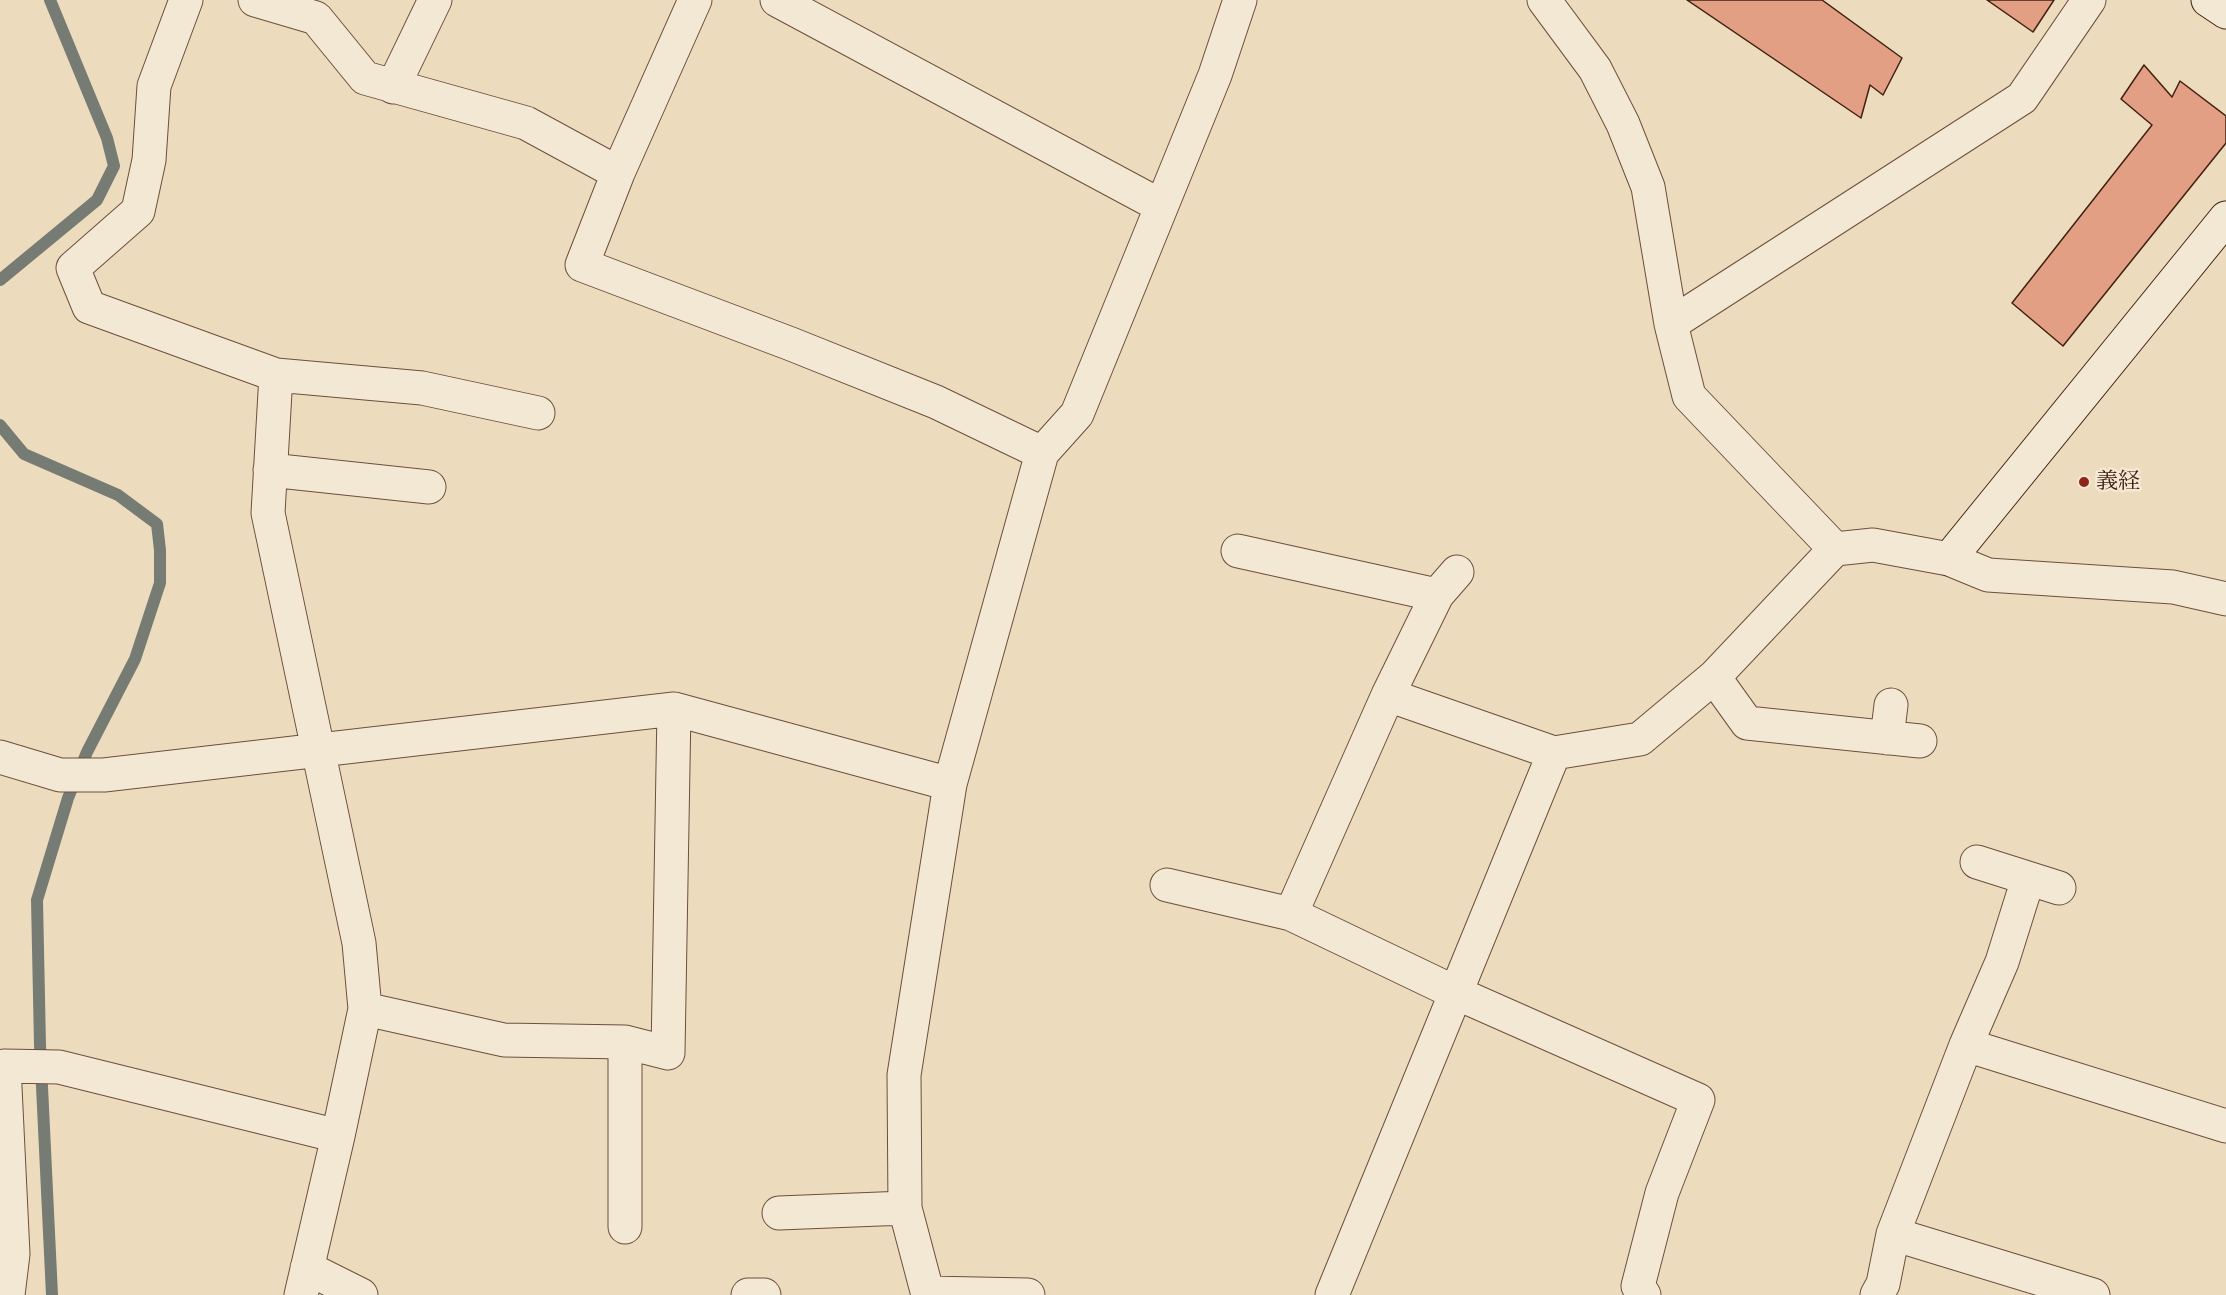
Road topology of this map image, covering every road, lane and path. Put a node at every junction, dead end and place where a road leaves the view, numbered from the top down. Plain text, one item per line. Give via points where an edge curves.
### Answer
1 (186, 0) edge
2 (255, 0) edge
3 (435, 0) edge
4 (695, 0) edge
5 (777, 0) edge
6 (1240, 0) edge
7 (1544, 0) edge
8 (2089, 0) edge
9 (2208, 0) edge
10 (2226, 12) edge
11 (393, 87) junction
12 (618, 173) junction
13 (1161, 206) junction
14 (2226, 218) edge
15 (1671, 324) junction
16 (276, 375) junction
17 (537, 413) dead end
18 (1042, 453) junction
19 (270, 470) junction
20 (429, 487) dead end
21 (1834, 549) junction
22 (1238, 551) dead end
23 (1949, 559) junction
24 (2226, 599) edge
25 (1714, 677) junction
26 (1388, 695) junction
27 (1890, 705) dead end
28 (674, 709) junction
29 (1887, 738) junction
30 (1920, 741) dead end
31 (320, 750) junction
32 (1554, 753) junction
33 (0, 758) edge
34 (950, 784) junction
35 (1977, 862) dead end
36 (2028, 879) junction
37 (1167, 885) dead end
38 (2059, 888) dead end
39 (1291, 914) junction
40 (1454, 992) junction
41 (365, 1009) junction
42 (624, 1042) junction
43 (1966, 1045) junction
44 (2226, 1126) edge
45 (338, 1136) junction
46 (905, 1208) junction
47 (779, 1213) dead end
48 (625, 1227) dead end
49 (1893, 1234) junction
50 (304, 1282) edge
51 (928, 1294) edge
52 (8, 1295) edge
53 (361, 1295) edge
54 (748, 1295) edge
55 (764, 1295) edge
56 (1028, 1295) edge
57 (1332, 1295) edge
58 (1644, 1295) edge
59 (1877, 1295) edge
60 (2093, 1295) edge

1 - 16 street via 154,86 149,160 138,211 73,268 88,308
2 - 11 street via 316,18 365,78
3 - 11 street
4 - 12 street
5 - 13 street
6 - 13 street via 1215,75
7 - 15 street via 1595,69 1640,166 1648,187
8 - 15 street via 2022,98
9 - 10 street
11 - 12 street via 526,123
12 - 18 street via 582,265 936,402
13 - 18 street via 1077,414
14 - 23 street
15 - 21 street via 1689,396
16 - 17 street via 422,388
16 - 19 street
18 - 34 street
19 - 20 street
19 - 31 street via 268,513
21 - 23 street via 1873,545
21 - 25 street
22 - 26 street via 1447,584
23 - 24 street via 1988,575 2173,586
25 - 29 street via 1747,723
25 - 32 street via 1640,739
26 - 32 street
26 - 39 street
27 - 29 street
28 - 31 street
28 - 34 street
28 - 42 street via 668,1053
29 - 30 street
31 - 33 street via 104,775 60,775
31 - 41 street via 359,943
32 - 40 street
34 - 46 street via 904,1075
35 - 36 street
36 - 38 street
36 - 43 street via 2002,962
37 - 39 street
39 - 40 street
40 - 57 street
40 - 58 street via 1698,1100 1662,1192 1638,1286
41 - 42 street via 504,1040
41 - 45 street
42 - 48 street
43 - 44 street
43 - 49 street
45 - 50 street
45 - 52 street via 59,1067 4,1065 14,1254
46 - 47 street
46 - 51 street
49 - 59 street via 1883,1284
49 - 60 street
50 - 53 street
51 - 56 street
54 - 55 street

